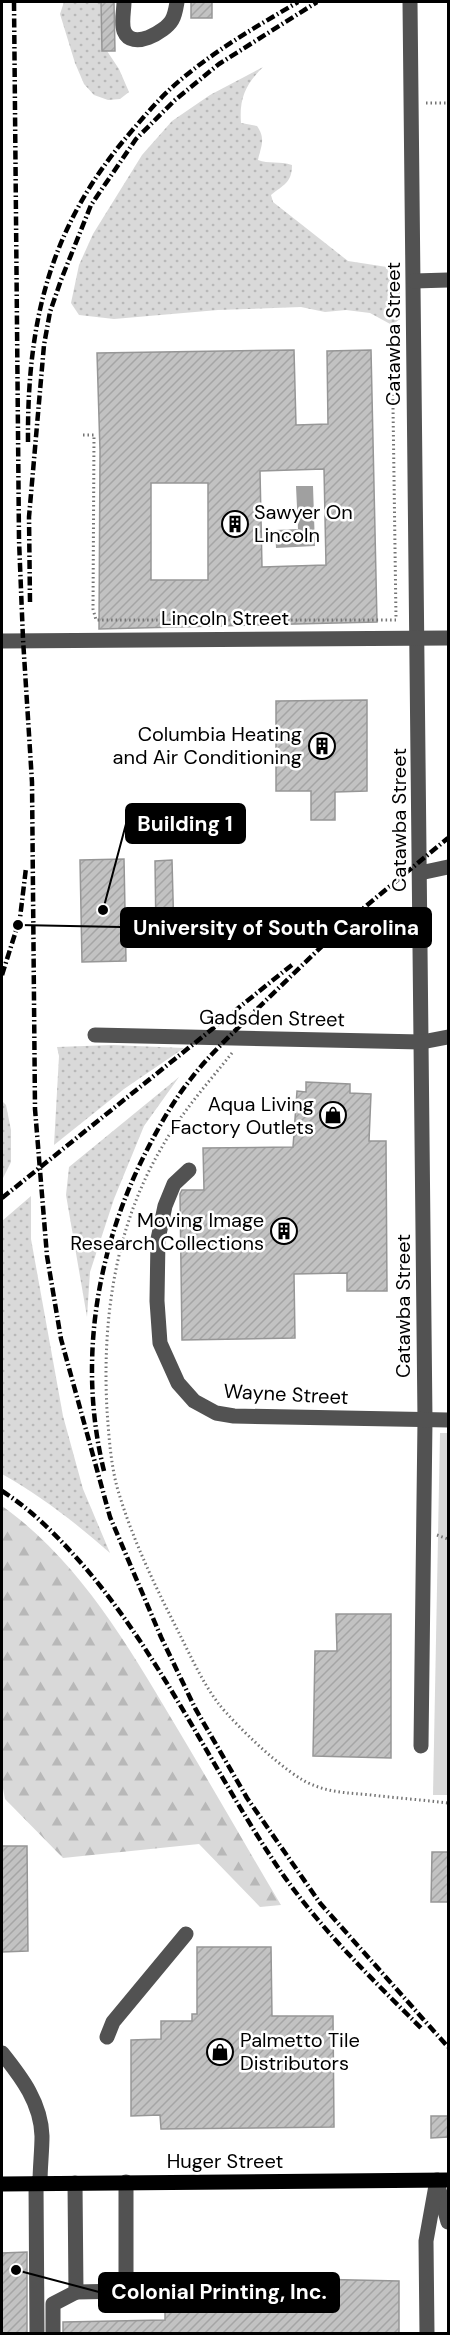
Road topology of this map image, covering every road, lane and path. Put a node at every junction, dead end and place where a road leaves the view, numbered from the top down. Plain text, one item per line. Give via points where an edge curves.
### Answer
1 (124, 2) edge
2 (177, 2) edge
3 (411, 2) edge
4 (425, 103) dead end
5 (448, 103) edge
6 (414, 280) junction
7 (448, 280) edge
8 (392, 336) dead end
9 (83, 435) dead end
10 (448, 638) edge
11 (418, 639) junction
12 (2, 641) edge
13 (448, 867) edge
14 (420, 873) junction
15 (95, 1035) dead end
16 (448, 1037) edge
17 (243, 1038) junction
18 (422, 1042) junction
19 (189, 1170) dead end
20 (425, 1420) junction
21 (448, 1420) edge
22 (421, 1746) dead end
23 (448, 1803) edge
24 (186, 1934) dead end
25 (107, 2037) dead end
26 (2, 2053) edge
27 (443, 2180) edge
28 (126, 2182) junction
29 (38, 2183) junction
30 (75, 2183) junction
31 (2, 2184) edge
32 (448, 2222) edge
33 (76, 2292) junction
34 (37, 2334) edge
35 (53, 2334) edge
36 (427, 2334) edge

1 - 2 street via 124,30 141,39 166,28 174,18
3 - 6 street, Catawba Street
4 - 5 path
6 - 7 street
6 - 11 street, Catawba Street
8 - 9 path via 396,620 96,620 94,435
10 - 11 street, Lincoln Street
11 - 12 street, Lincoln Street
11 - 14 street, Catawba Street
13 - 14 street
14 - 18 street, Catawba Street
15 - 17 street, Gadsden Street
16 - 18 street, Gadsden Street
17 - 18 street, Gadsden Street
17 - 23 path via 161,1147 122,1239 107,1328 105,1376 108,1435 119,1494 143,1561 218,1703 269,1755 311,1785 332,1791
18 - 20 street, Catawba Street
19 - 20 street, Wayne Street via 174,1184 158,1239 160,1343 178,1383 195,1401 216,1413 234,1416
20 - 21 street, Wayne Street
20 - 22 street, Catawba Street
24 - 25 street via 113,2022
26 - 29 street via 23,2080 39,2114 42,2138
27 - 28 main road, Huger Street
27 - 32 street
27 - 36 street via 426,2241
28 - 30 main road, Huger Street
28 - 33 street via 126,2291
29 - 30 main road, Huger Street
29 - 31 main road, Huger Street
29 - 34 street
30 - 33 street
33 - 35 street via 53,2304

